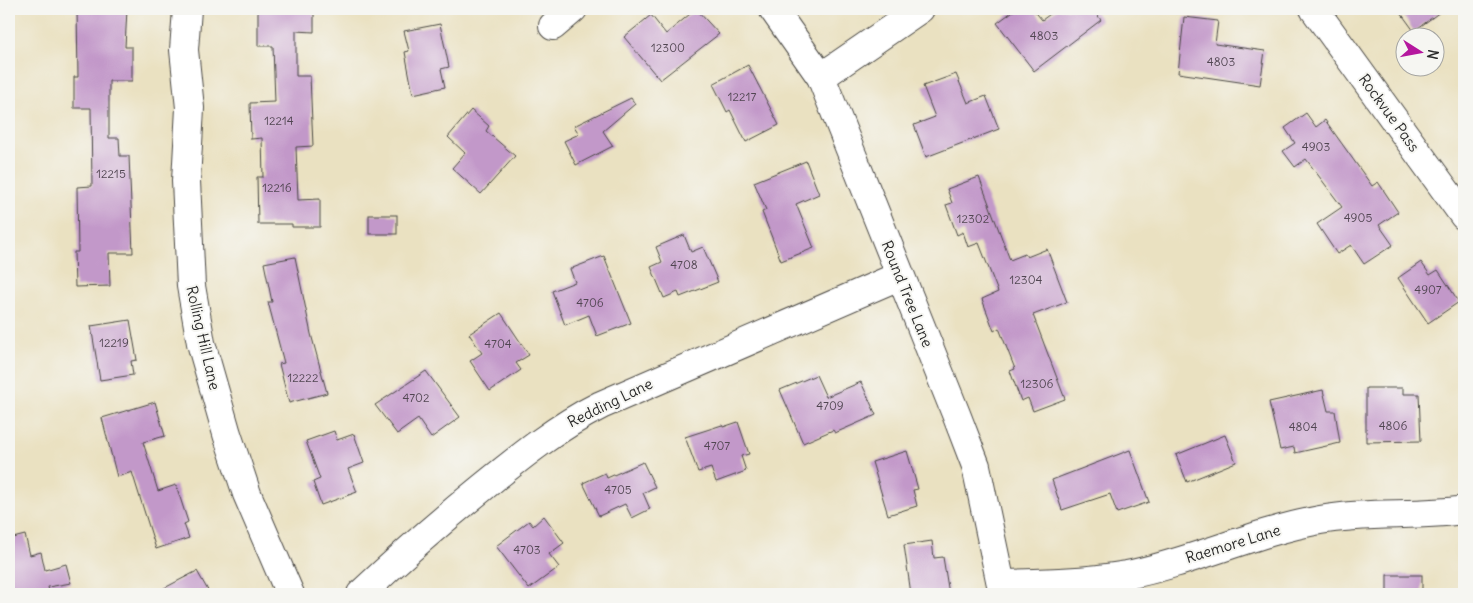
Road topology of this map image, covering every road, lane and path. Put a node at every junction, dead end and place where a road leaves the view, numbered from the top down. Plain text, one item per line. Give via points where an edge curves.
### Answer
1 (187, 9) edge
2 (773, 9) edge
3 (920, 9) edge
4 (1314, 9) edge
5 (821, 77) junction
6 (1464, 216) edge
7 (899, 276) junction
8 (1464, 510) edge
9 (1002, 589) edge
10 (290, 594) edge
11 (361, 594) edge

1 - 10 street, Rolling Hill Lane via 184,50 190,108 186,181 190,286 201,343 230,443 247,494
2 - 5 street, Round Tree Lane
3 - 5 street
4 - 6 street, Rockvue Pass
5 - 7 street, Round Tree Lane
7 - 9 street, Round Tree Lane via 976,466
7 - 11 street, Redding Lane via 569,421 455,510
8 - 9 street, Raemore Lane via 1319,520 1128,574

